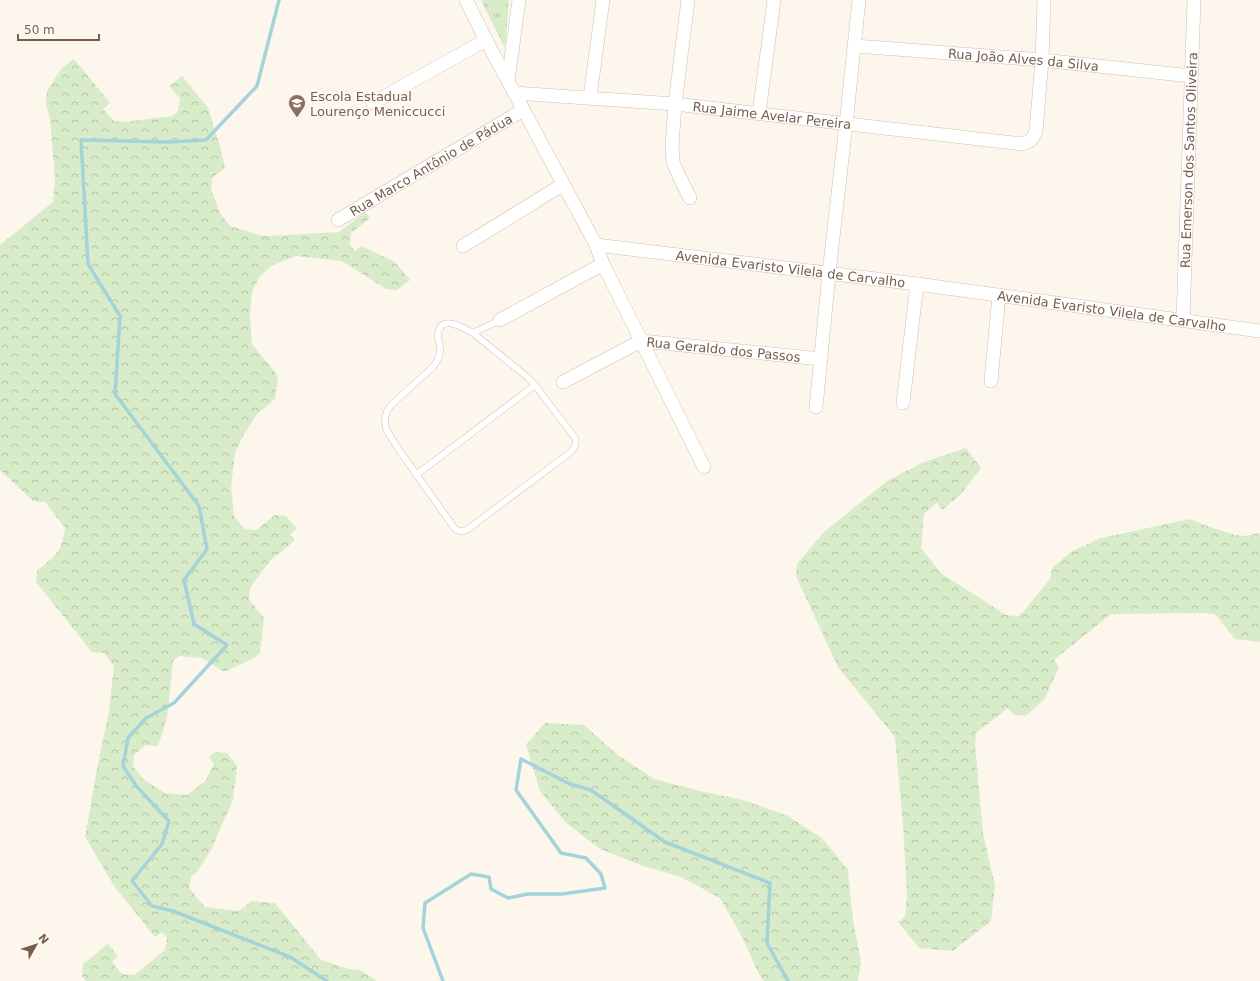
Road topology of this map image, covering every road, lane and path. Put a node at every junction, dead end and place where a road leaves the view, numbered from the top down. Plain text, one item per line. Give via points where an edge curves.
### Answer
1 (466, 0) edge
2 (519, 0) edge
3 (603, 0) edge
4 (688, 0) edge
5 (774, 0) edge
6 (859, 0) edge
7 (1044, 0) edge
8 (1194, 0) edge
9 (486, 40) junction
10 (855, 46) junction
11 (1042, 60) junction
12 (1192, 76) junction
13 (511, 87) junction
14 (590, 97) junction
15 (373, 103) dead end
16 (675, 104) junction
17 (524, 110) junction
18 (760, 114) junction
19 (846, 124) junction
20 (562, 185) junction
21 (690, 198) dead end
22 (338, 220) dead end
23 (596, 245) junction
24 (463, 246) dead end
25 (603, 264) junction
26 (829, 273) junction
27 (917, 284) junction
28 (999, 296) junction
29 (500, 320) joint
30 (1183, 320) junction
31 (1260, 331) edge
32 (473, 333) junction
33 (641, 341) junction
34 (821, 359) junction
35 (991, 381) dead end
36 (563, 382) dead end
37 (536, 385) junction
38 (903, 403) dead end
39 (816, 407) dead end
40 (704, 467) dead end
41 (416, 474) junction

1 - 9 street
2 - 13 street
3 - 14 street
4 - 16 street
5 - 18 street
6 - 10 street
7 - 11 street
8 - 12 street, Rua Emerson dos Santos Oliveira
9 - 13 street
9 - 15 street
10 - 11 street, Rua João Alves da Silva
10 - 19 street
11 - 12 street, Rua João Alves da Silva
11 - 19 street, Rua Jaime Avelar Pereira via 1036,131 1030,142 1022,144
12 - 30 street, Rua Emerson dos Santos Oliveira
13 - 14 street, Rua Jaime Avelar Pereira
13 - 17 street
14 - 16 street, Rua Jaime Avelar Pereira
16 - 18 street, Rua Jaime Avelar Pereira
16 - 21 street via 673,162
17 - 20 street
17 - 22 street, Rua Marco Antônio de Pádua
18 - 19 street, Rua Jaime Avelar Pereira
19 - 26 street
20 - 23 street
20 - 24 street
23 - 25 street
23 - 26 street, Avenida Evaristo Vilela de Carvalho
25 - 29 street
25 - 33 street
26 - 27 street, Avenida Evaristo Vilela de Carvalho
26 - 34 street
27 - 28 street, Avenida Evaristo Vilela de Carvalho
27 - 38 street
28 - 30 street, Avenida Evaristo Vilela de Carvalho
28 - 35 street
29 - 32 lane
30 - 31 street, Avenida Evaristo Vilela de Carvalho
32 - 37 lane
32 - 41 lane via 458,325 445,324 438,335 441,351 439,359 387,411 384,419 386,429
33 - 34 street, Rua Geraldo dos Passos
33 - 36 street, Rua Geraldo dos Passos
33 - 40 street
34 - 39 street
37 - 41 lane
37 - 41 lane via 575,438 575,447 490,514 464,532 459,532

